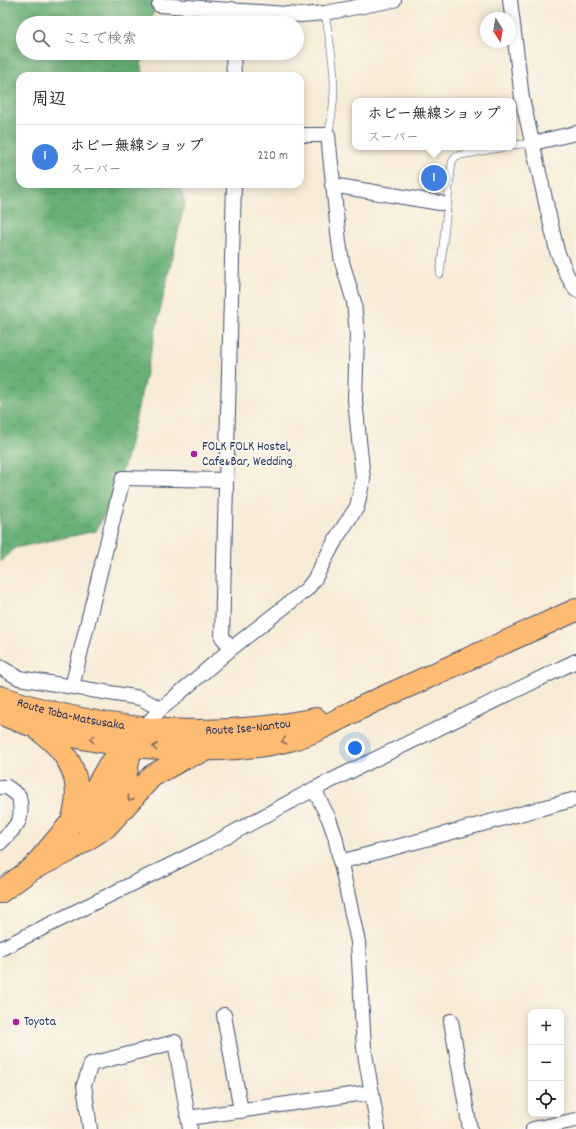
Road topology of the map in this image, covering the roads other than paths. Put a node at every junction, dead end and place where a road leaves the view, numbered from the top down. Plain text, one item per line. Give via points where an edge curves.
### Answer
1 (394, 0) edge
2 (510, 0) edge
3 (159, 5) dead end
4 (257, 6) edge
5 (325, 14) junction
6 (232, 16) edge
7 (233, 60) edge
8 (234, 72) edge
9 (576, 133) edge
10 (304, 135) edge
11 (328, 136) junction
12 (533, 143) junction
13 (516, 146) edge
14 (489, 150) edge
15 (332, 185) junction
16 (234, 188) edge
17 (440, 203) dead end
18 (440, 274) dead end
19 (576, 290) edge
20 (226, 480) junction
21 (576, 610) edge
22 (232, 648) junction
23 (576, 661) edge
24 (0, 667) edge
25 (72, 687) junction
26 (0, 697) edge
27 (371, 703) junction
28 (161, 709) junction
29 (0, 713) edge
30 (33, 726) junction
31 (137, 737) junction
32 (209, 750) junction
33 (0, 787) edge
34 (314, 789) junction
35 (576, 799) edge
36 (70, 826) junction
37 (0, 843) edge
38 (340, 862) junction
39 (32, 869) junction
40 (0, 892) edge
41 (0, 949) edge
42 (224, 1015) dead end
43 (451, 1021) dead end
44 (372, 1092) junction
45 (241, 1111) junction
46 (576, 1120) edge
47 (189, 1123) edge
48 (90, 1129) edge
49 (378, 1129) edge
50 (470, 1129) edge
51 (533, 1129) edge

1 - 5 street
2 - 12 street via 522,98
3 - 6 street
4 - 5 street via 300,15
4 - 6 street
5 - 11 lane via 333,54 334,92 334,112
7 - 8 street
9 - 12 street
10 - 11 street
11 - 15 street
12 - 13 lane
12 - 19 street via 557,251
14 - 18 lane via 456,156 452,162
15 - 17 street
15 - 22 street via 342,262 354,302 357,336 355,400 363,479 357,507 307,589
16 - 20 street
20 - 22 street via 222,638
20 - 25 street via 123,478
21 - 27 main road, Route Ise-Nantou
22 - 28 street
23 - 34 street
24 - 25 street via 19,678
25 - 28 street via 140,698
26 - 31 main road, Route Toba-Matsusaka
27 - 31 main road, Route Ise-Nantou via 328,716 278,726 212,732 173,732
27 -> 32 main road, Route Ise-Nantou via 332,725 289,740
28 - 31 street
29 - 30 main road, Route Toba-Matsusaka
31 -> 30 main road, Route Toba-Matsusaka via 64,735
30 - 36 main road via 60,748 73,768 77,794
32 -> 31 main road, Route Ise-Nantou via 169,748
31 - 36 main road via 109,765 87,804
31 - 39 main road via 126,773 100,816 79,836
32 -> 39 main road via 184,758 152,776 106,827 67,852
33 - 37 street via 7,787 20,796 22,813 16,825
34 - 38 street via 329,819
34 - 41 street via 205,848
35 - 38 street
36 - 39 main road
38 - 44 street via 358,942 364,1048
39 - 40 main road
42 - 45 street
43 - 50 street
44 - 45 street
44 - 49 street
45 - 47 street
46 - 51 street
47 - 48 street via 174,1042 91,1064 84,1085

